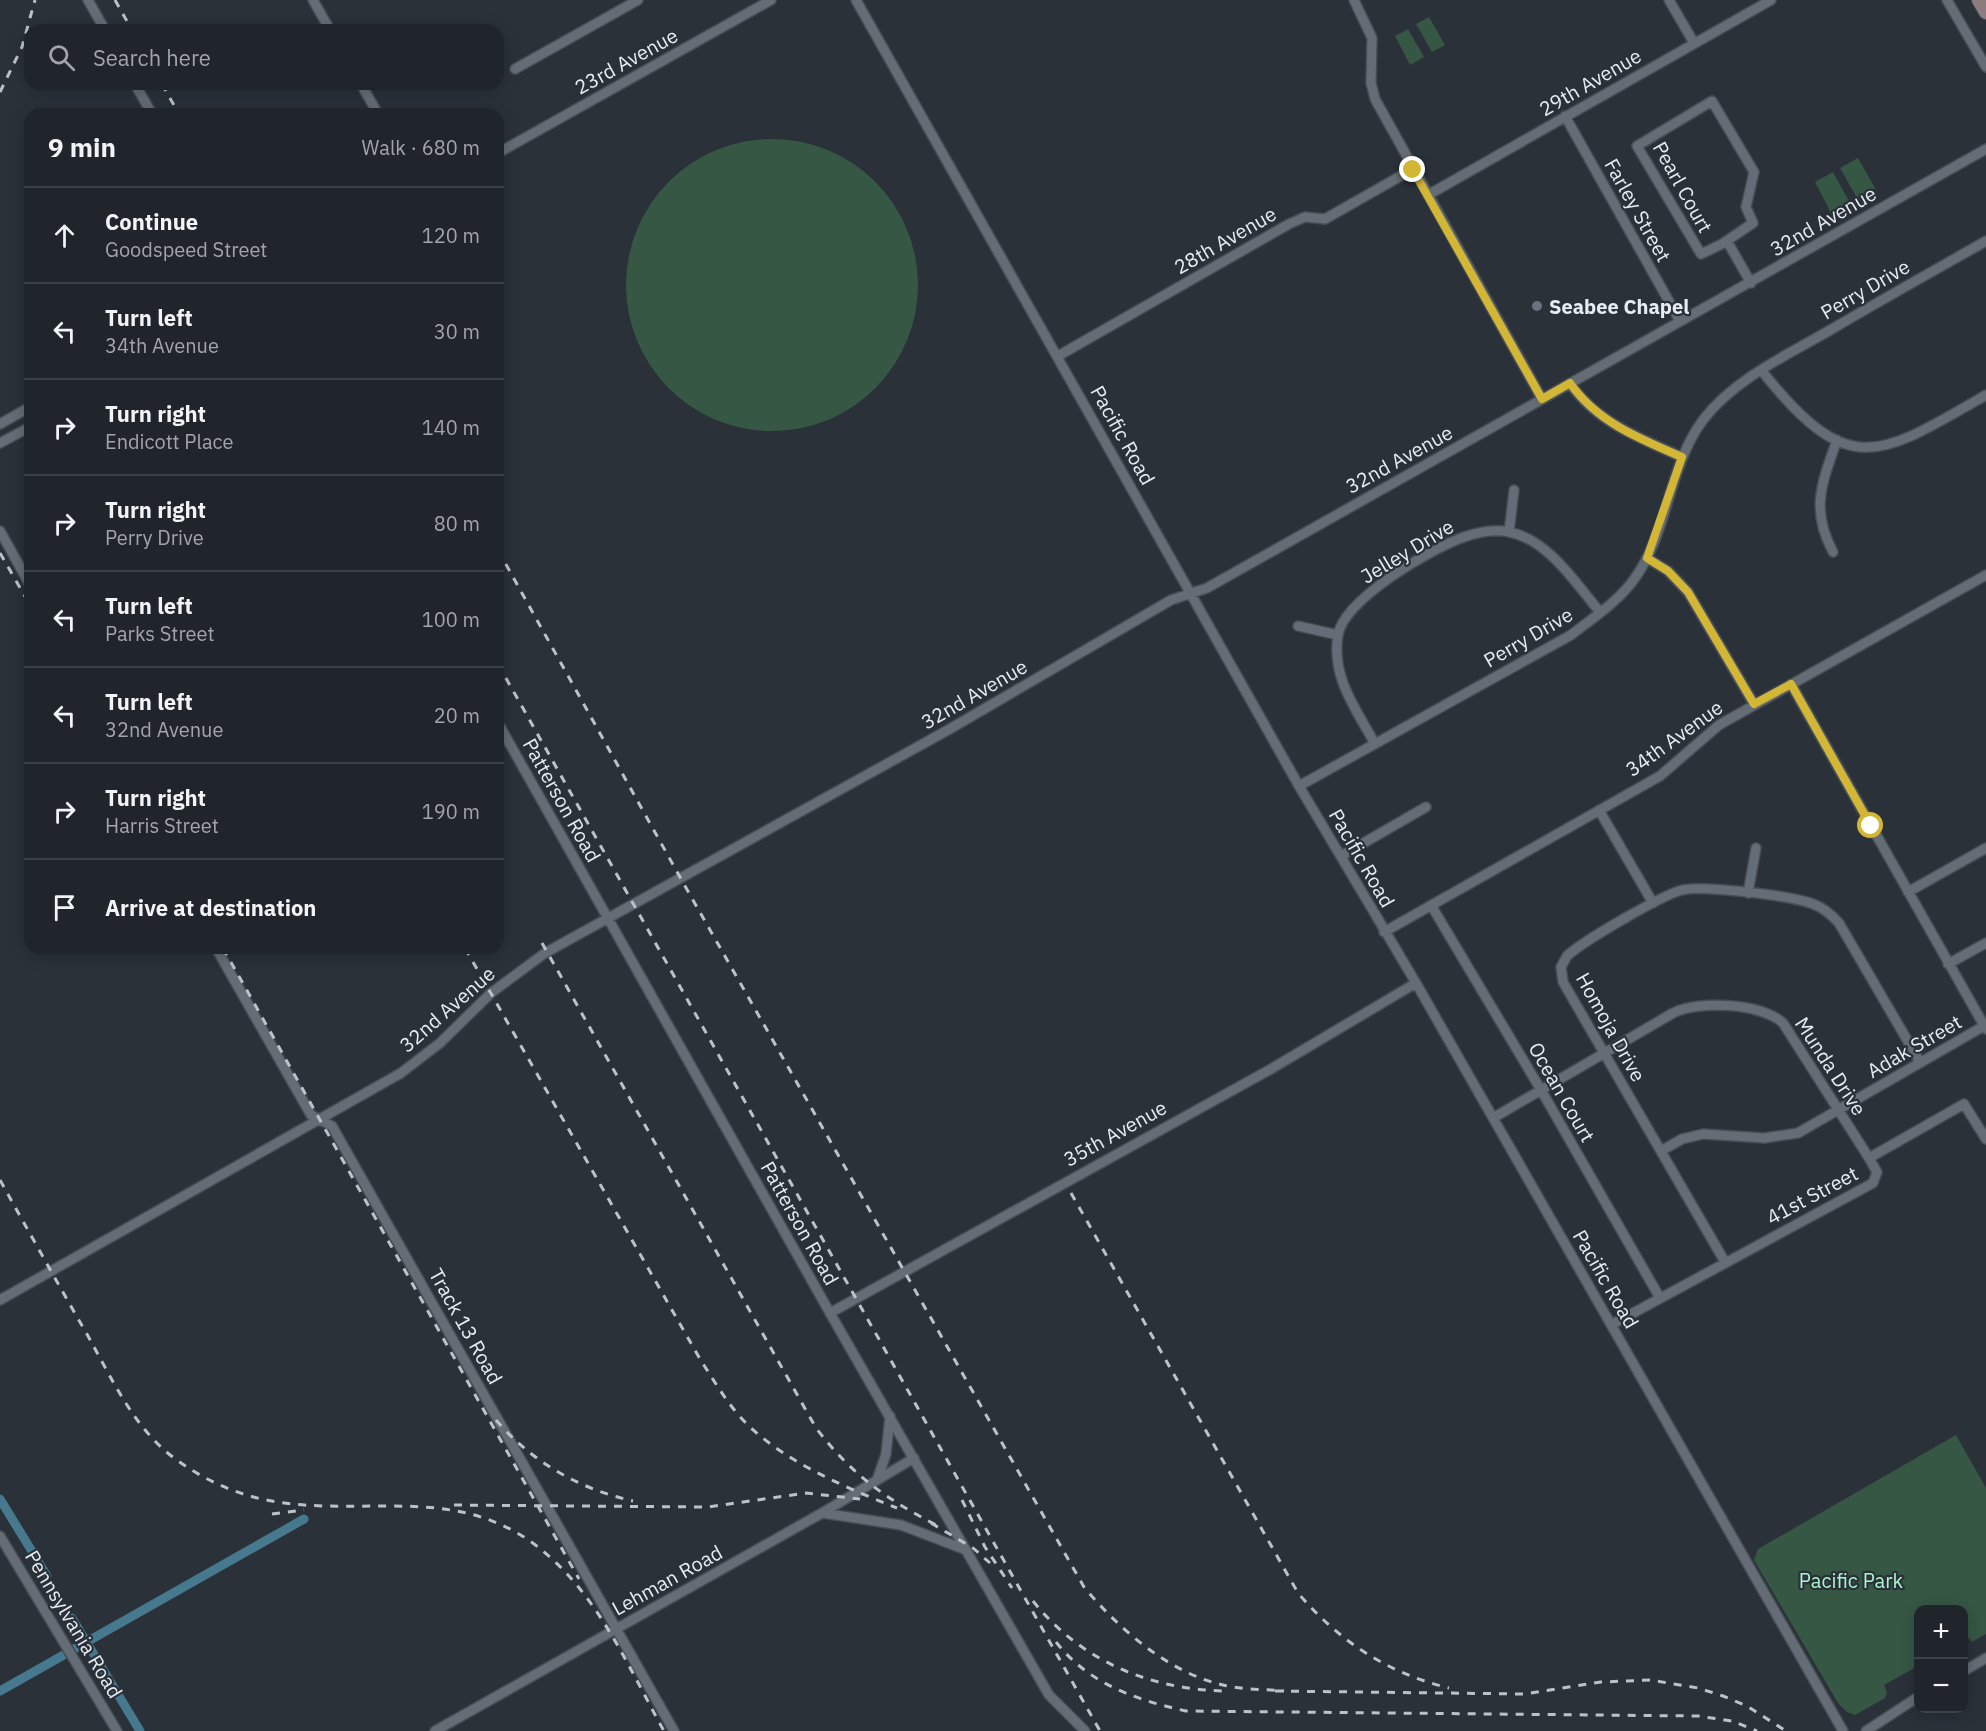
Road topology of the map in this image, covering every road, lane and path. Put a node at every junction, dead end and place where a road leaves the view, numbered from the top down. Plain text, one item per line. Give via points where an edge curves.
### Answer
1 (88, 0) edge
2 (313, 0) edge
3 (638, 0) edge
4 (771, 0) edge
5 (856, 0) edge
6 (1354, 0) edge
7 (1670, 0) edge
8 (1771, 0) edge
9 (1947, 0) edge
10 (1979, 0) edge
11 (1986, 12) edge
12 (102, 24) edge
13 (327, 24) edge
14 (1694, 44) junction
15 (1986, 67) edge
16 (514, 69) dead end
17 (138, 90) edge
18 (364, 90) edge
19 (149, 108) edge
20 (375, 108) edge
21 (1565, 116) junction
22 (1986, 149) edge
23 (504, 150) edge
24 (1413, 170) junction
25 (1428, 195) junction
26 (1727, 241) junction
27 (1986, 241) edge
28 (1751, 283) junction
29 (1680, 321) junction
30 (1058, 356) junction
31 (1761, 370) junction
32 (1570, 383) junction
33 (1986, 395) edge
34 (1542, 399) junction
35 (24, 410) edge
36 (0, 424) edge
37 (24, 430) edge
38 (1837, 440) junction
39 (0, 443) edge
40 (1682, 457) junction
41 (1514, 489) dead end
42 (0, 531) edge
43 (1509, 532) junction
44 (1833, 552) dead end
45 (1647, 558) junction
46 (24, 574) edge
47 (1986, 575) edge
48 (1191, 594) junction
49 (1600, 612) junction
50 (1298, 626) dead end
51 (1338, 635) junction
52 (1791, 684) junction
53 (1754, 704) junction
54 (504, 734) edge
55 (1375, 744) junction
56 (1299, 786) junction
57 (1426, 807) dead end
58 (1599, 810) junction
59 (1986, 848) edge
60 (1756, 849) dead end
61 (1341, 856) junction
62 (1908, 892) junction
63 (1748, 893) junction
64 (1653, 903) junction
65 (1431, 905) junction
66 (608, 920) junction
67 (1384, 932) junction
68 (1986, 943) edge
69 (219, 954) edge
70 (1948, 964) junction
71 (1416, 982) junction
72 (1985, 1027) edge
73 (1604, 1055) junction
74 (1920, 1062) junction
75 (1541, 1090) junction
76 (1838, 1111) junction
77 (1493, 1118) junction
78 (320, 1119) junction
79 (1986, 1139) edge
80 (1661, 1151) junction
81 (1869, 1158) junction
82 (1725, 1262) junction
83 (1660, 1298) junction
84 (0, 1300) edge
85 (830, 1313) junction
86 (1611, 1325) junction
87 (890, 1416) junction
88 (914, 1458) junction
89 (877, 1480) junction
90 (822, 1513) junction
91 (0, 1536) edge
92 (966, 1550) junction
93 (616, 1629) junction
94 (1986, 1658) edge
95 (1968, 1669) edge
96 (1914, 1700) edge
97 (117, 1731) edge
98 (435, 1731) edge
99 (674, 1731) edge
100 (1085, 1731) edge
101 (1843, 1731) edge
102 (1866, 1731) edge

1 - 12 street
2 - 13 street
3 - 16 street
4 - 23 street, 23rd Avenue
5 - 30 street, Pacific Road
6 - 24 street via 1371,38 1375,99
7 - 14 street
8 - 14 street, 29th Avenue
9 - 15 street
10 - 11 main road
14 - 21 street, 29th Avenue
17 - 19 street
18 - 20 street
21 - 25 street, 29th Avenue
21 - 29 street, Farley Street
22 - 28 street, 32nd Avenue
24 - 25 street
24 - 30 street, 28th Avenue via 1325,219 1303,217 1289,224
25 - 34 street
26 - 26 street, Pearl Court via 1753,223 1746,207 1754,172 1715,103 1708,102 1637,146 1697,252 1704,253
26 - 28 street, Pearl Court
27 - 31 street, Perry Drive
28 - 29 street, 32nd Avenue
29 - 32 street, 32nd Avenue
30 - 48 street, Pacific Road
31 - 38 street via 1798,414
31 - 40 street, Perry Drive via 1705,417
32 - 34 street, 32nd Avenue
32 - 40 street via 1607,420
33 - 38 street via 1927,429 1879,448 1854,448
34 - 48 street, 32nd Avenue via 1208,588
35 - 36 street
37 - 39 street
38 - 44 street via 1819,496 1822,529
40 - 45 street, Perry Drive
41 - 43 street
42 - 46 street
43 - 49 street, Jelley Drive via 1545,551
43 - 51 street, Jelley Drive via 1466,536 1399,572 1359,600
45 - 49 street, Perry Drive via 1624,591
45 - 53 street via 1668,571 1688,592
47 - 52 street, 34th Avenue
48 - 56 street, Pacific Road
48 - 66 street, 32nd Avenue via 1171,600 938,736
49 - 55 street, Perry Drive via 1571,635
50 - 51 street
51 - 55 street, Jelley Drive via 1337,663 1342,683
52 - 53 street, 34th Avenue
52 - 62 street
53 - 58 street, 34th Avenue via 1709,733 1665,773
54 - 66 street, Patterson Road
55 - 56 street, Perry Drive
56 - 61 street, Pacific Road
57 - 61 street
58 - 64 street
58 - 65 street, 34th Avenue
59 - 62 street
60 - 63 street
61 - 67 street, Pacific Road
62 - 70 street
63 - 64 street, Homoja Drive via 1691,889
63 - 74 street, Homoja Drive via 1804,901 1831,914
64 - 73 street, Homoja Drive via 1571,952 1563,962 1563,982
65 - 67 street, 34th Avenue
65 - 75 street, Ocean Court
66 - 78 street, 32nd Avenue via 520,970 420,1059
66 - 85 street, Patterson Road
67 - 71 street, Pacific Road
68 - 70 street
69 - 78 street, Track 13 Road via 311,1115
70 - 72 street
71 - 77 street, Pacific Road
71 - 85 street, 35th Avenue via 1271,1069
72 - 74 street, Adak Street
73 - 75 street, Munda Drive
73 - 76 street, Munda Drive via 1673,1013 1693,1006 1707,1004 1761,1011 1787,1028
73 - 80 street, Homoja Drive
74 - 76 street, Adak Street
75 - 77 street, Munda Drive
75 - 83 street, Ocean Court
76 - 80 street, Adak Street via 1807,1130 1788,1136 1703,1134 1682,1139
76 - 81 street, Munda Drive
77 - 86 street, Pacific Road
78 - 84 street, 32nd Avenue
78 - 93 street, Track 13 Road via 332,1126
79 - 81 street, 41st Street via 1964,1104
80 - 82 street, Homoja Drive
81 - 82 street, 41st Street via 1876,1172 1873,1183
82 - 83 street, 41st Street
83 - 86 street, 41st Street
85 - 87 street, Patterson Road
86 - 101 street, Pacific Road
87 - 88 street, Patterson Road
87 - 89 street via 886,1454
88 - 89 street, Lehman Road
88 - 92 street, Patterson Road
89 - 90 street, Lehman Road
90 - 92 street via 901,1525
90 - 93 street, Lehman Road
91 - 97 street, Pennsylvania Road
92 - 100 street, Patterson Road via 1050,1695
93 - 98 street, Lehman Road
93 - 99 street, Track 13 Road
94 - 95 street
96 - 102 street

